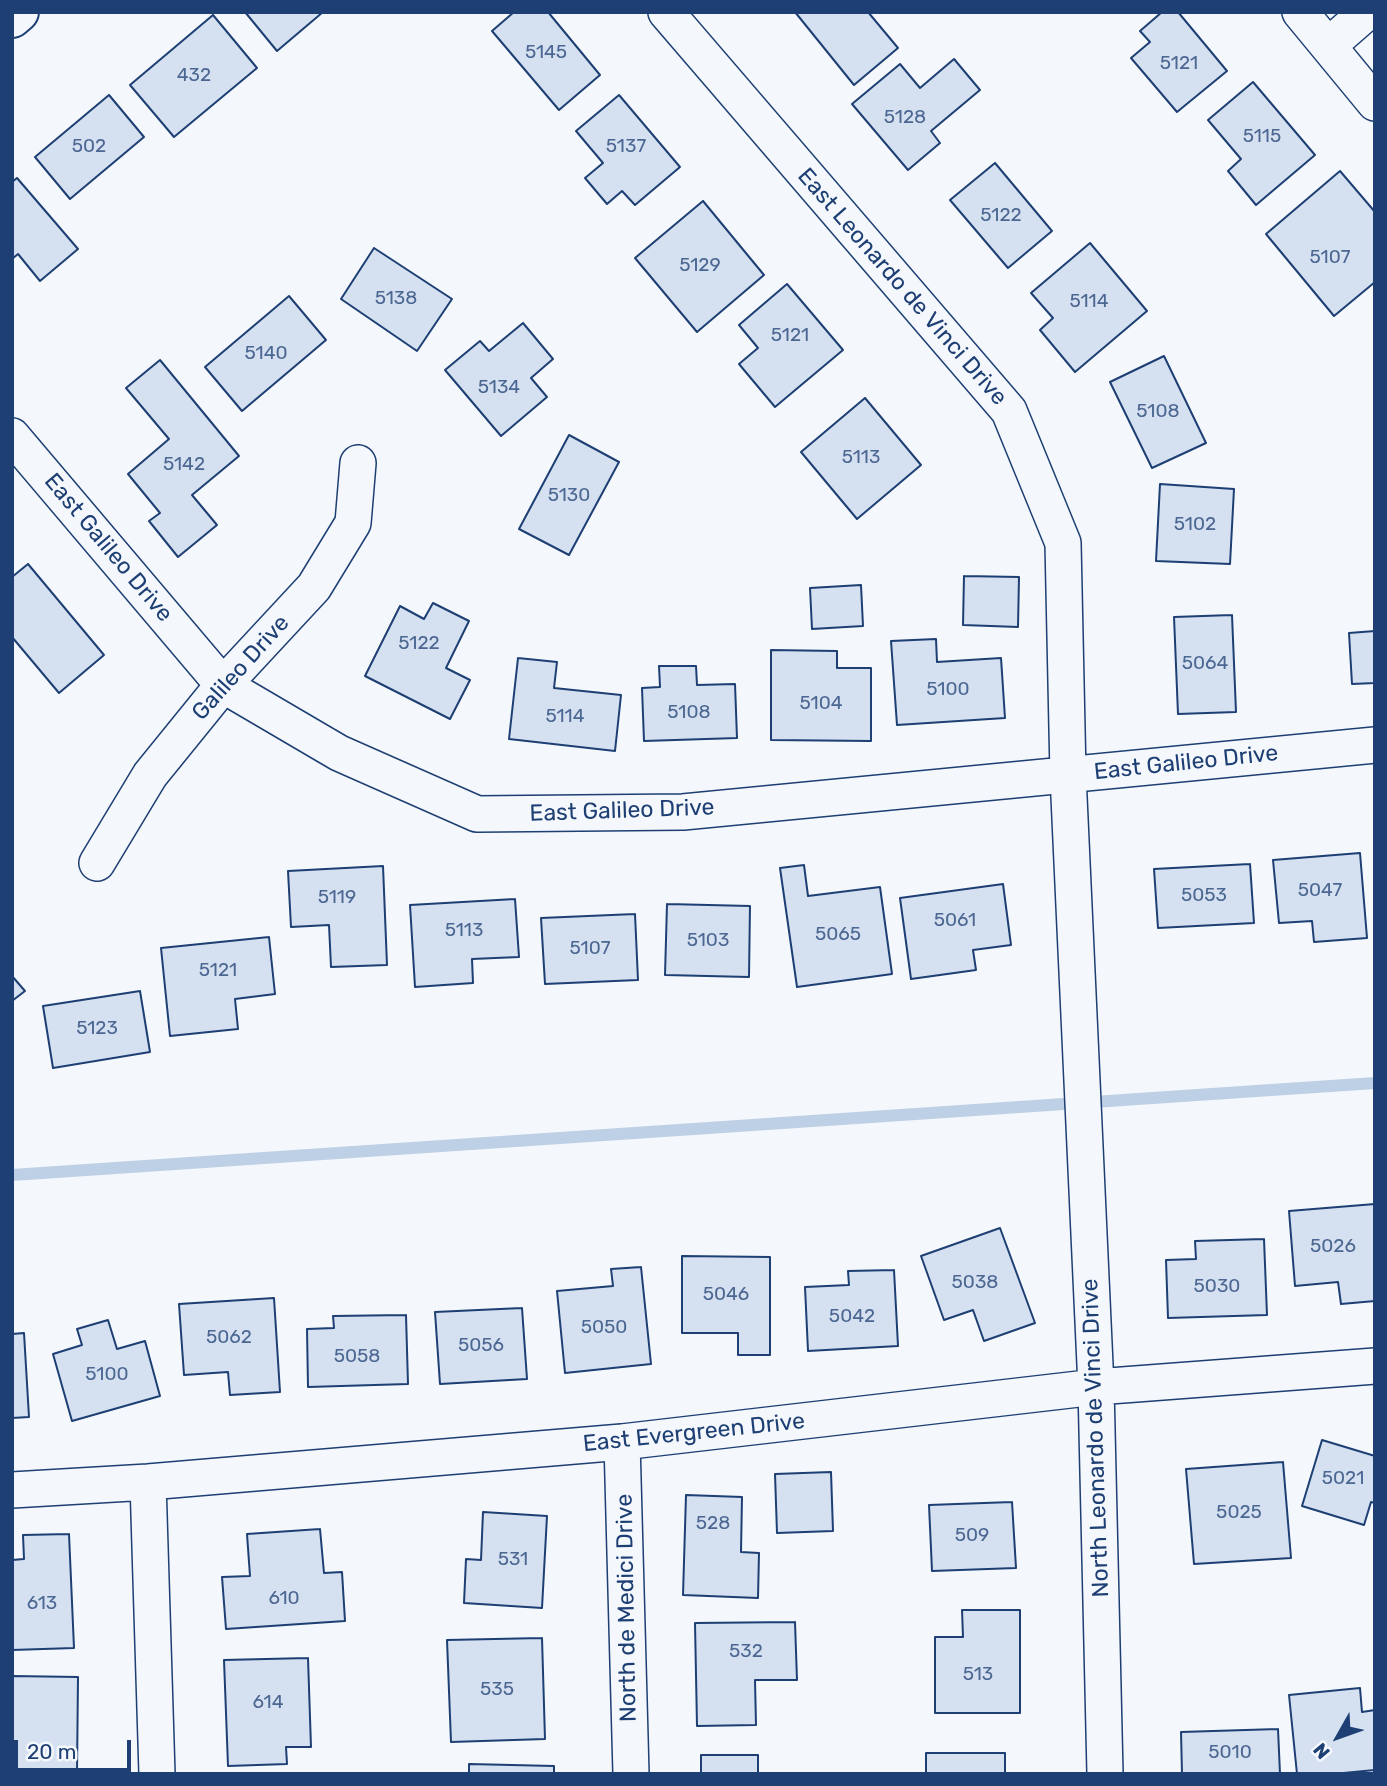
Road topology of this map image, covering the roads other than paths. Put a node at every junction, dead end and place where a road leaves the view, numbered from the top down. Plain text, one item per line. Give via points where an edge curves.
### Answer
1 (19, 12) edge
2 (666, 12) edge
3 (1300, 12) edge
4 (1367, 12) edge
5 (12, 18) edge
6 (1328, 46) junction
7 (1375, 103) edge
8 (12, 436) edge
9 (358, 463) dead end
10 (223, 685) junction
11 (1375, 745) edge
12 (1068, 775) junction
13 (97, 863) dead end
14 (1083, 1102) joint
15 (1375, 1366) edge
16 (1096, 1387) junction
17 (622, 1442) junction
18 (148, 1482) junction
19 (12, 1490) edge
20 (157, 1774) edge
21 (631, 1774) edge
22 (1105, 1774) edge

1 - 5 street
2 - 12 street, East Leonardo de Vinci Drive via 1009,411 1063,543
3 - 6 street
4 - 6 street
6 - 7 street
8 - 10 street, East Galileo Drive
9 - 10 street, Galileo Drive via 353,523 314,587
10 - 12 street, East Galileo Drive via 339,753 477,814 683,812
10 - 13 street, Galileo Drive via 150,775
11 - 12 street, East Galileo Drive
12 - 14 street, East Leonardo de Vinci Drive
14 - 16 street, North Leonardo de Vinci Drive
15 - 16 street, East Evergreen Drive
16 - 17 street, East Evergreen Drive
16 - 22 street, North Leonardo de Vinci Drive
17 - 18 street, East Evergreen Drive
17 - 21 street, North de Medici Drive
18 - 19 street, East Evergreen Drive
18 - 20 street

